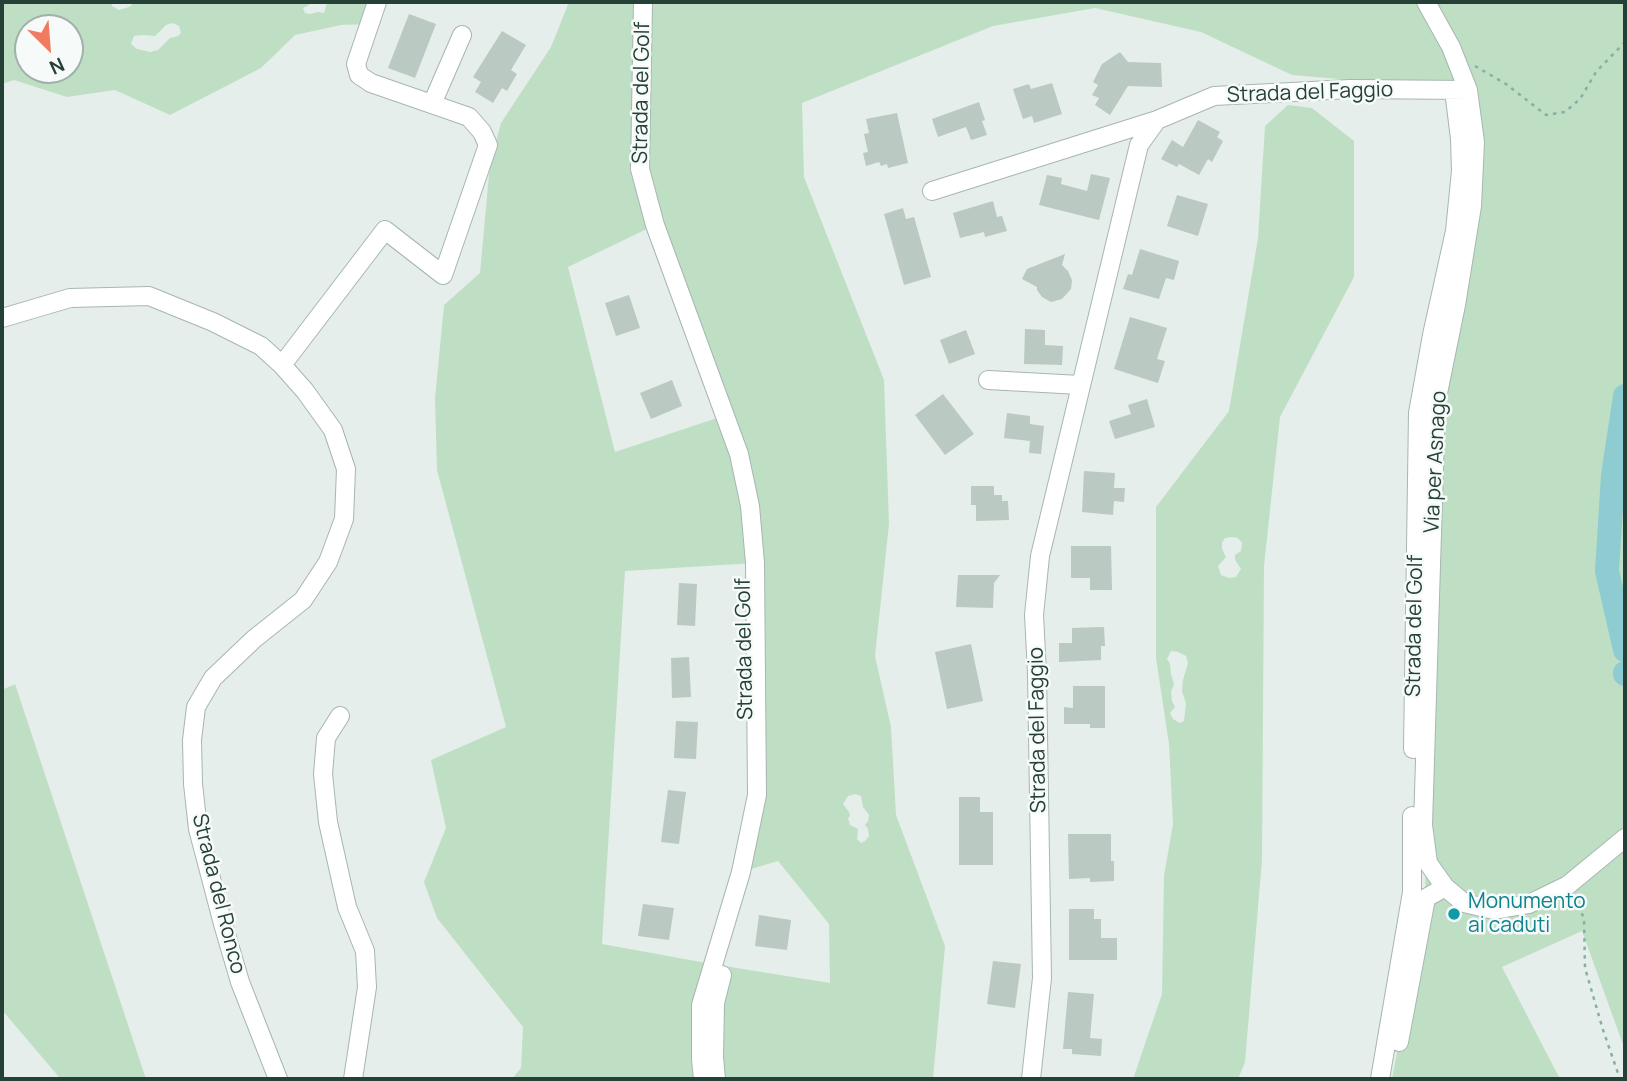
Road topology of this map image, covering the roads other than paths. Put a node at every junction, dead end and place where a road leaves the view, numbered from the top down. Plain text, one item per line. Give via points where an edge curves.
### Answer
1 (377, 2) edge
2 (643, 2) edge
3 (1426, 2) edge
4 (462, 35) dead end
5 (1461, 90) junction
6 (432, 104) junction
7 (1157, 120) junction
8 (932, 191) dead end
9 (655, 225) junction
10 (2, 318) edge
11 (282, 365) junction
12 (988, 380) dead end
13 (1080, 385) junction
14 (340, 716) dead end
15 (1625, 838) edge
16 (741, 872) junction
17 (1445, 887) junction
18 (278, 1079) edge
19 (353, 1079) edge
20 (692, 1079) edge
21 (703, 1079) edge
22 (716, 1079) edge
23 (1031, 1079) edge
24 (1380, 1079) edge
25 (1392, 1079) edge

1 - 6 street via 356,64 359,75
2 - 9 street, Strada del Golf via 640,169
3 - 5 street, Via per Asnago via 1451,47
4 - 6 street
5 - 7 street, Strada del Faggio via 1350,89 1214,96
5 - 17 street, Via per Asnago via 1475,142 1472,206 1436,403 1423,825 1428,863
5 - 24 street, Strada del Golf via 1455,231 1418,413 1412,892
6 - 11 street via 469,117 488,145 443,275 385,230
7 - 8 street, Strada del Faggio
7 - 13 street, Strada del Faggio via 1139,145
9 - 16 street, Strada del Golf via 739,454 750,506 758,795
9 - 20 street, Strada del Golf via 657,256 729,455 744,565 747,797 691,1007
10 - 11 street, Strada del Ronco via 70,298 149,296 261,346
11 - 18 street, Strada del Ronco via 333,430 346,470 344,519 328,562 303,600 214,678 196,708 192,740 198,829 240,982
12 - 13 street
13 - 23 street, Strada del Faggio via 1040,556 1034,615 1042,978
14 - 19 street via 326,738 323,774 328,822 347,907 365,951 367,987
15 - 17 street via 1568,885 1529,904 1494,910 1464,903
16 - 21 street, Strada del Golf via 701,1005
16 - 22 street, Strada del Golf via 751,882 715,1003
17 - 25 street via 1426,898

